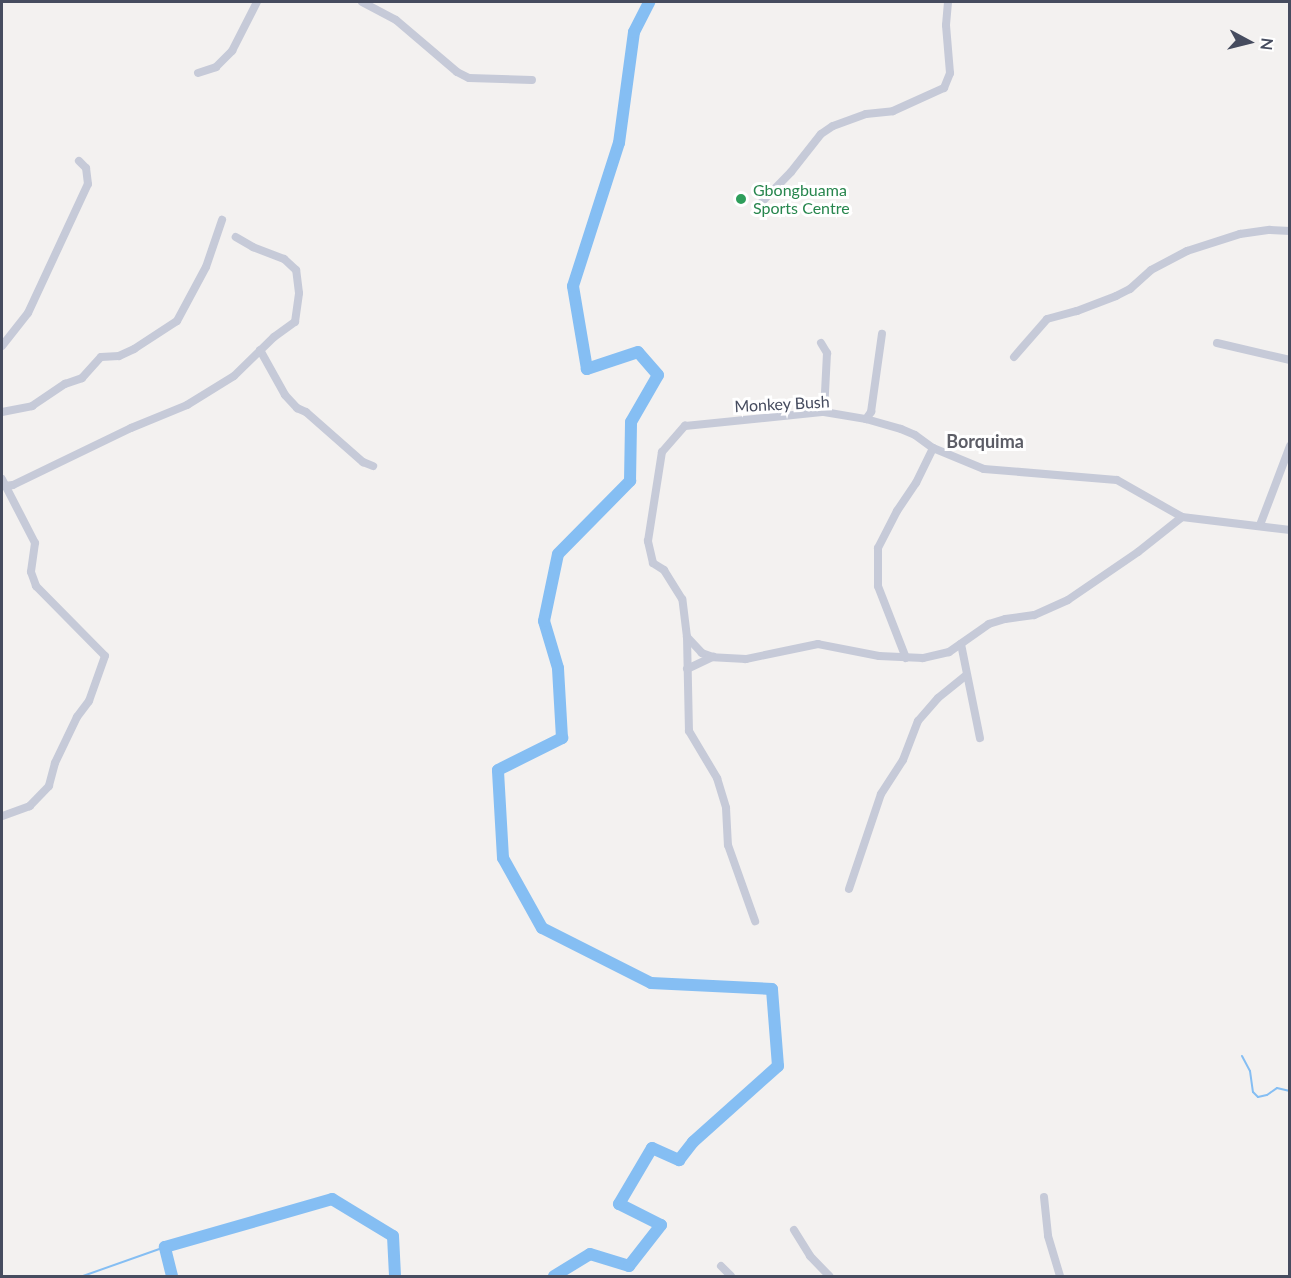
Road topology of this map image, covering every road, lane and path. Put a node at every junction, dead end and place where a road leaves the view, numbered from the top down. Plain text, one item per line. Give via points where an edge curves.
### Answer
1 (257, 2) edge
2 (362, 2) edge
3 (948, 2) edge
4 (198, 74) dead end
5 (532, 80) dead end
6 (79, 161) dead end
7 (757, 207) dead end
8 (222, 220) dead end
9 (1290, 231) edge
10 (236, 237) dead end
11 (882, 334) dead end
12 (821, 343) dead end
13 (1217, 343) dead end
14 (2, 346) edge
15 (260, 350) junction
16 (1014, 357) dead end
17 (1290, 360) edge
18 (2, 412) edge
19 (824, 412) junction
20 (866, 419) junction
21 (1290, 446) edge
22 (933, 448) junction
23 (373, 466) dead end
24 (3, 483) edge
25 (1182, 517) junction
26 (1260, 525) junction
27 (1290, 530) edge
28 (687, 637) junction
29 (961, 644) junction
30 (713, 657) junction
31 (906, 658) junction
32 (687, 669) junction
33 (966, 675) junction
34 (980, 738) dead end
35 (2, 816) edge
36 (849, 889) dead end
37 (755, 921) dead end
38 (1044, 1197) dead end
39 (794, 1230) dead end
40 (721, 1266) dead end
41 (731, 1276) edge
42 (829, 1276) edge
43 (1060, 1276) edge

1 - 4 street via 232,51 216,67
2 - 5 street via 396,20 469,78
3 - 7 street via 950,73 944,88 893,111 856,117 827,130
6 - 14 street via 86,168 88,184 28,313
8 - 18 street via 206,267 177,321 134,349 119,356 101,357 82,378 32,405
9 - 16 street via 1240,234 1187,251 1151,270 1130,289 1077,312 1047,319
10 - 15 street via 292,264 298,276 295,322
11 - 20 street via 871,412
12 - 19 street via 827,353
13 - 17 street
15 - 23 street via 285,395 297,408
15 - 24 street via 234,376 187,405 13,485
19 - 20 street, Monkey Bush
19 - 28 street, Monkey Bush via 685,426 662,452 648,541 653,562 664,570 682,599
20 - 22 street, Monkey Bush via 915,435
21 - 26 street
22 - 25 street, Monkey Bush via 996,472 1117,480
22 - 31 street via 878,548 878,586
24 - 35 street via 35,543 32,572 36,586 105,656 89,701 55,764 49,786 30,806
25 - 26 street, Monkey Bush
25 - 29 street via 1068,600 1034,615 989,624
26 - 27 street, Monkey Bush
28 - 30 street via 702,653
28 - 32 street
29 - 31 street via 936,656
29 - 33 street
30 - 31 street via 768,657 818,644
30 - 32 street
32 - 37 street via 688,731 717,778 727,815 728,845
33 - 34 street
33 - 36 street via 918,721 903,760 881,794
38 - 43 street via 1048,1236
39 - 42 street via 810,1257
40 - 41 street

